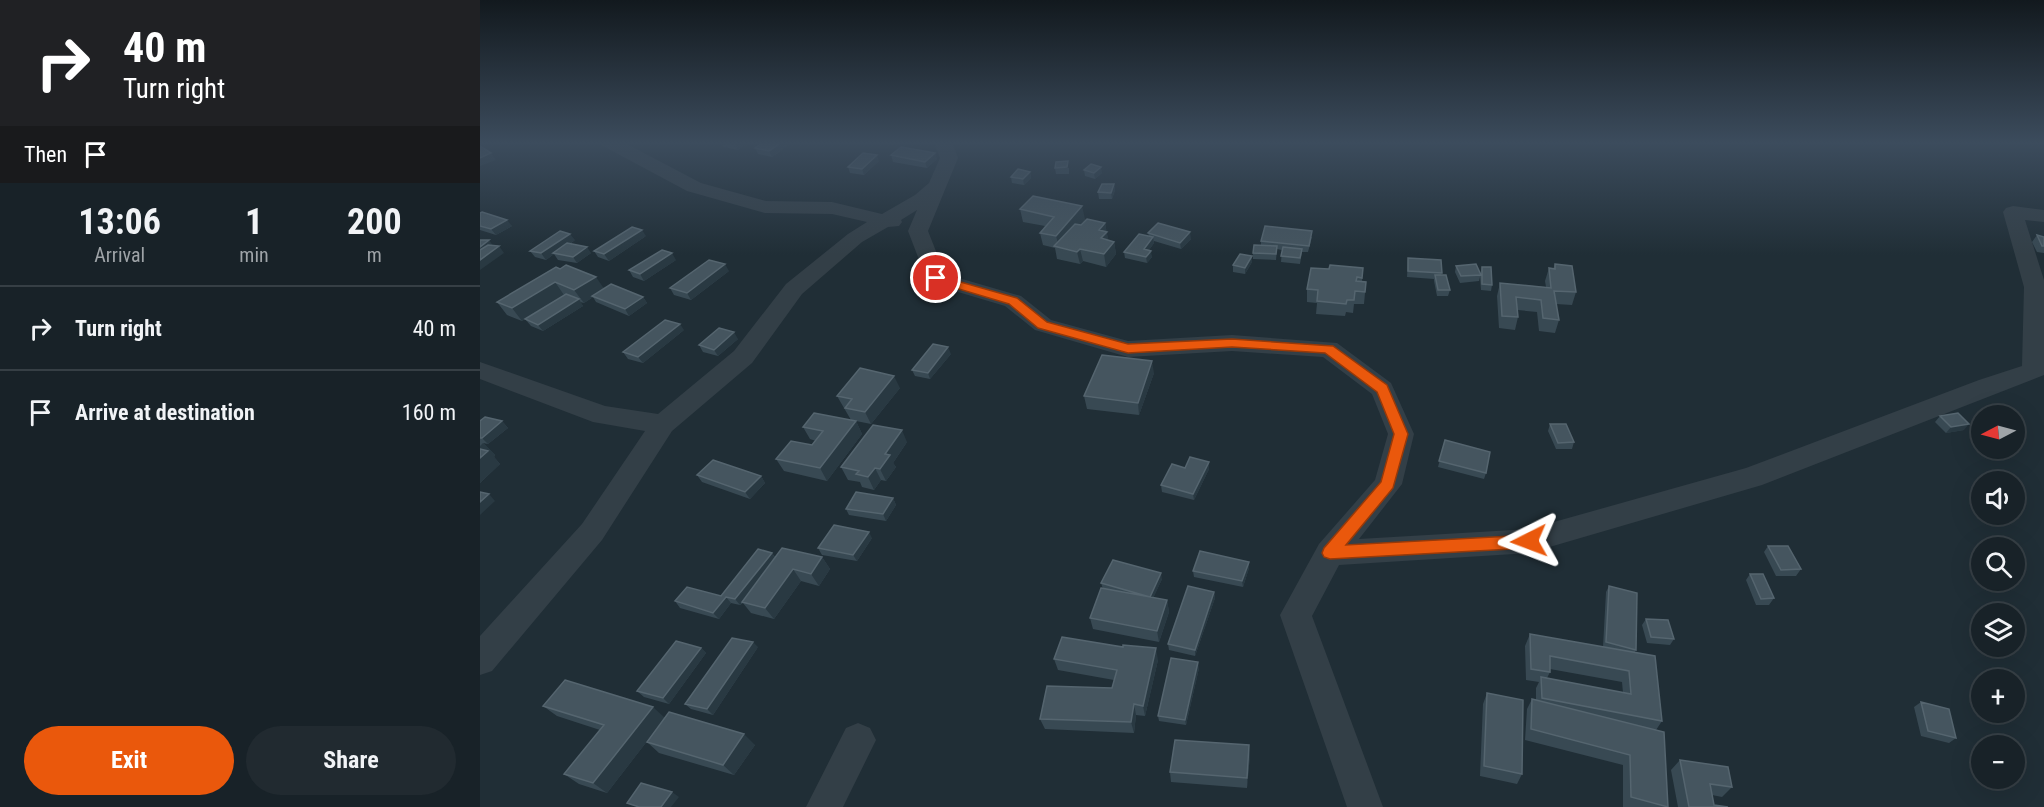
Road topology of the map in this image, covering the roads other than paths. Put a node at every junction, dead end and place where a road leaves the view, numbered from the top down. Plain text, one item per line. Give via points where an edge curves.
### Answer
1 (680, 180) edge
2 (940, 180) edge
3 (937, 186) junction
4 (2044, 216) edge
5 (886, 220) junction
6 (918, 231) junction
7 (480, 370) edge
8 (2039, 377) edge
9 (663, 424) junction
10 (1330, 553) junction
11 (480, 660) edge
12 (858, 740) dead end
13 (824, 807) edge
14 (1365, 807) edge

1 - 5 street via 765,207 832,208
2 - 3 street
3 - 5 street
3 - 6 street
4 - 8 street via 2013,212 2035,287
5 - 6 street
5 - 9 street via 855,238 794,289 743,357
6 - 10 street via 936,278 1013,301 1043,325 1128,349 1232,343 1329,349 1382,389 1401,434 1388,484
7 - 9 street via 602,415
8 - 10 street via 1988,386 1752,477 1529,541
9 - 11 street via 592,532
10 - 14 street via 1296,615
12 - 13 street

